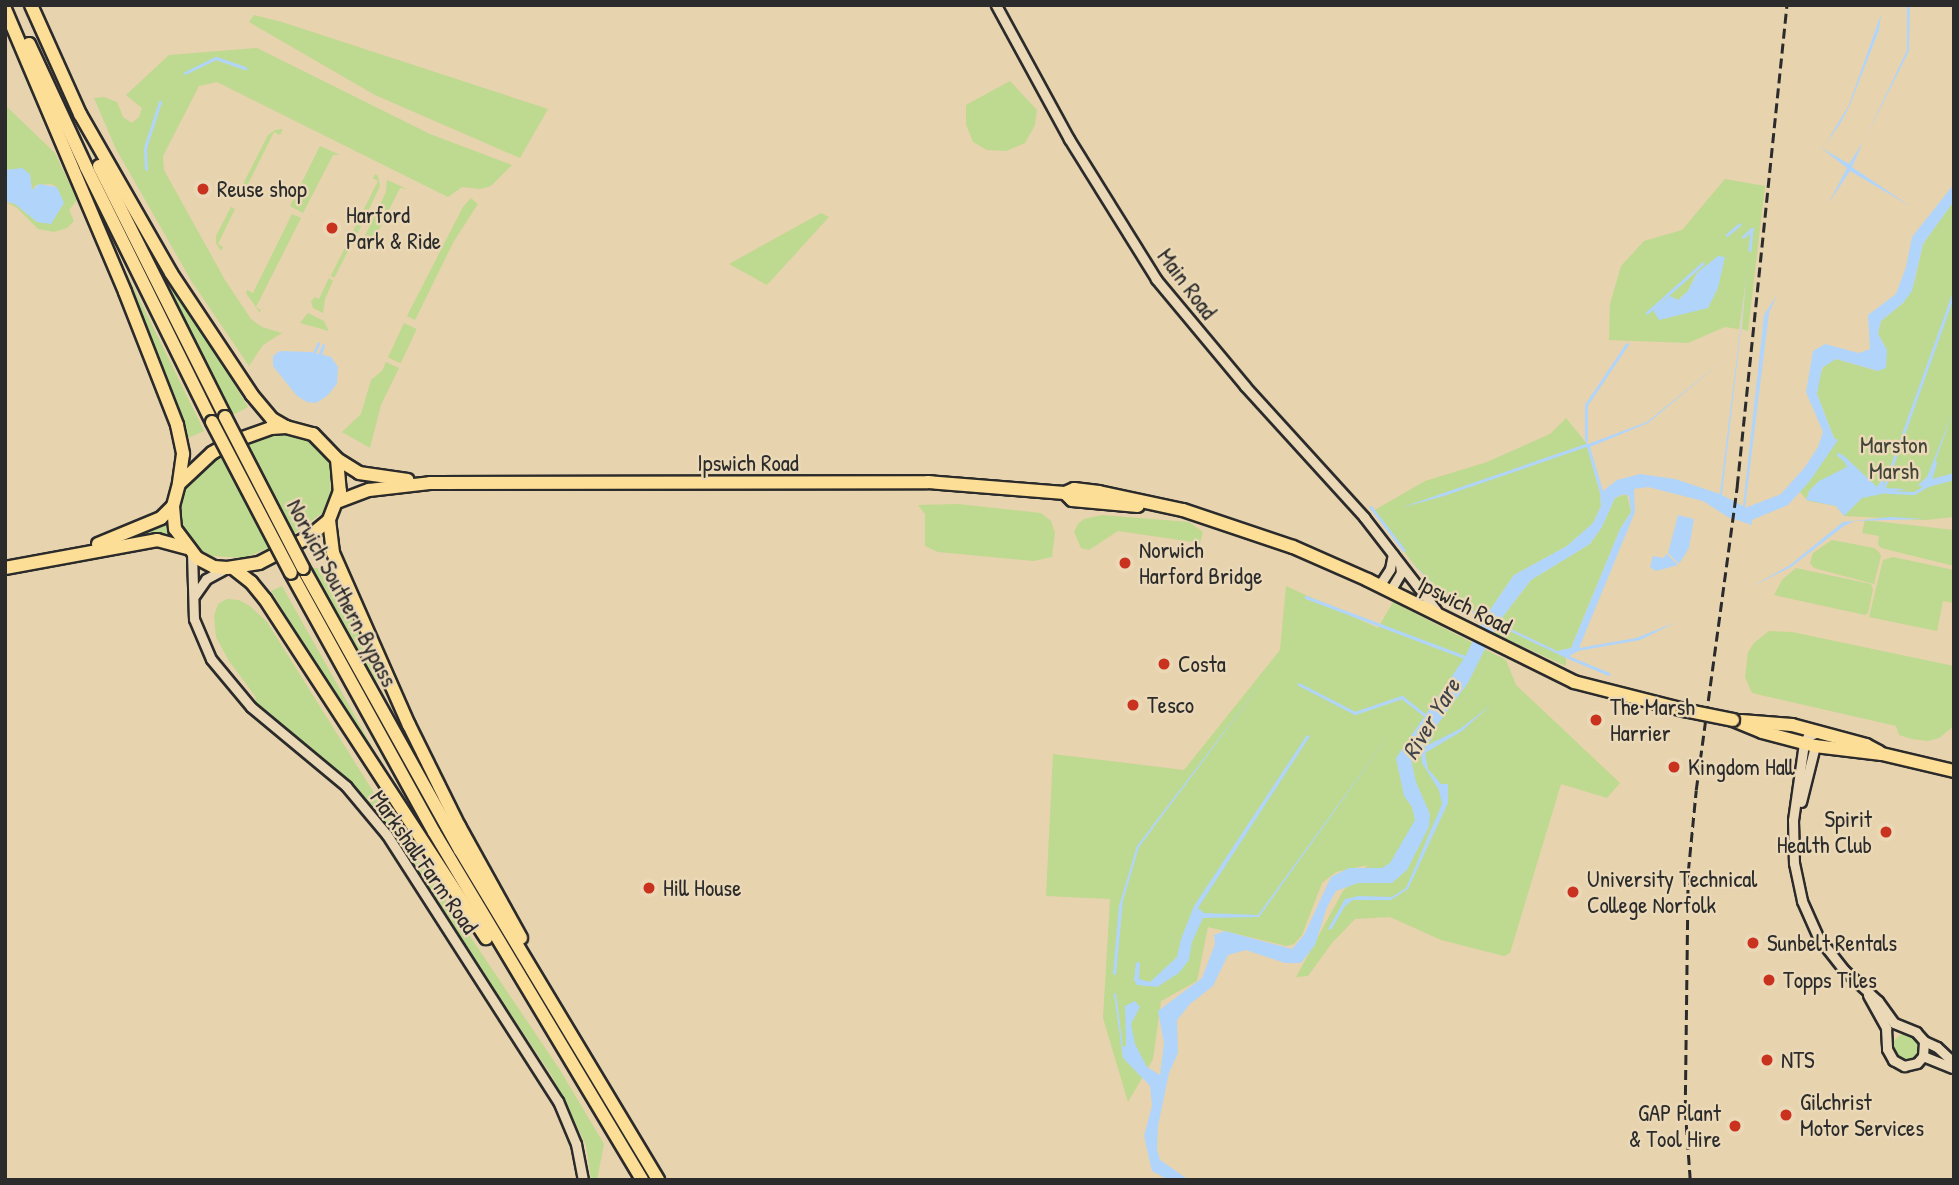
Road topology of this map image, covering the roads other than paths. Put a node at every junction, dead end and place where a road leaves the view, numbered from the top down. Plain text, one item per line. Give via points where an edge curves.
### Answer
1 (13, 5) edge
2 (30, 5) edge
3 (996, 5) edge
4 (5, 9) edge
5 (218, 420) junction
6 (286, 427) junction
7 (337, 459) junction
8 (430, 483) junction
9 (179, 484) junction
10 (337, 502) junction
11 (173, 506) junction
12 (329, 520) junction
13 (189, 551) junction
14 (72, 554) junction
15 (1396, 558) junction
16 (5, 568) edge
17 (230, 568) junction
18 (297, 570) junction
19 (1385, 588) junction
20 (193, 599) junction
21 (1442, 617) junction
22 (1733, 720) junction
23 (1811, 739) junction
24 (1954, 771) edge
25 (1868, 993) junction
26 (1904, 1029) junction
27 (1924, 1041) junction
28 (1887, 1043) junction
29 (1923, 1056) junction
30 (1954, 1063) edge
31 (1954, 1068) edge
32 (584, 1087) junction
33 (626, 1128) junction
34 (583, 1180) edge
35 (642, 1180) edge
36 (658, 1180) edge

1 - 5 highway, Norwich Southern Bypass via 91,179
2 - 5 highway, Norwich Southern Bypass
2 - 6 highway via 80,114 171,273 252,395 272,419
3 - 15 street, Main Road via 1069,139 1156,279
4 - 9 highway via 177,425 183,454
5 - 18 highway, Norwich Southern Bypass, bridge
6 - 7 highway via 313,434
6 - 9 highway via 229,443
7 - 8 highway, Ipswich Road via 359,473
7 - 10 highway via 341,482
8 - 10 highway, Ipswich Road via 369,490
8 - 19 highway, Ipswich Road via 928,482 1065,493 1072,500 1183,510 1293,547
9 - 11 highway
10 - 12 highway
11 - 13 highway via 175,529
11 - 14 highway via 161,518
12 - 17 highway via 283,553
12 - 33 highway via 333,553 409,725 459,826
13 - 14 highway via 157,540
13 - 17 highway via 205,564
13 - 20 street, Markshall Farm Road
14 - 16 highway
15 - 19 street
15 - 21 street, Main Road
17 - 20 street via 206,579
17 - 32 highway via 265,599
18 - 32 highway, Norwich Southern Bypass via 434,832
18 - 33 highway, Norwich Southern Bypass
19 - 21 highway, Ipswich Road
20 - 34 street, Markshall Farm Road via 197,629 222,676 251,707 346,786 398,851 548,1085 570,1127
21 - 22 highway, Ipswich Road, bridge via 1588,687
22 - 23 highway, Ipswich Road
22 - 23 highway, Ipswich Road via 1762,732
23 - 24 highway, Ipswich Road
23 - 25 street via 1793,849 1799,892 1818,937
25 - 26 street
25 - 28 street via 1886,1028
26 - 27 street via 1916,1031
26 - 28 street
27 - 29 street
27 - 30 street
28 - 29 street via 1898,1064 1911,1065
29 - 31 street
32 - 35 highway, Norwich Southern Bypass
33 - 36 highway, Norwich Southern Bypass

